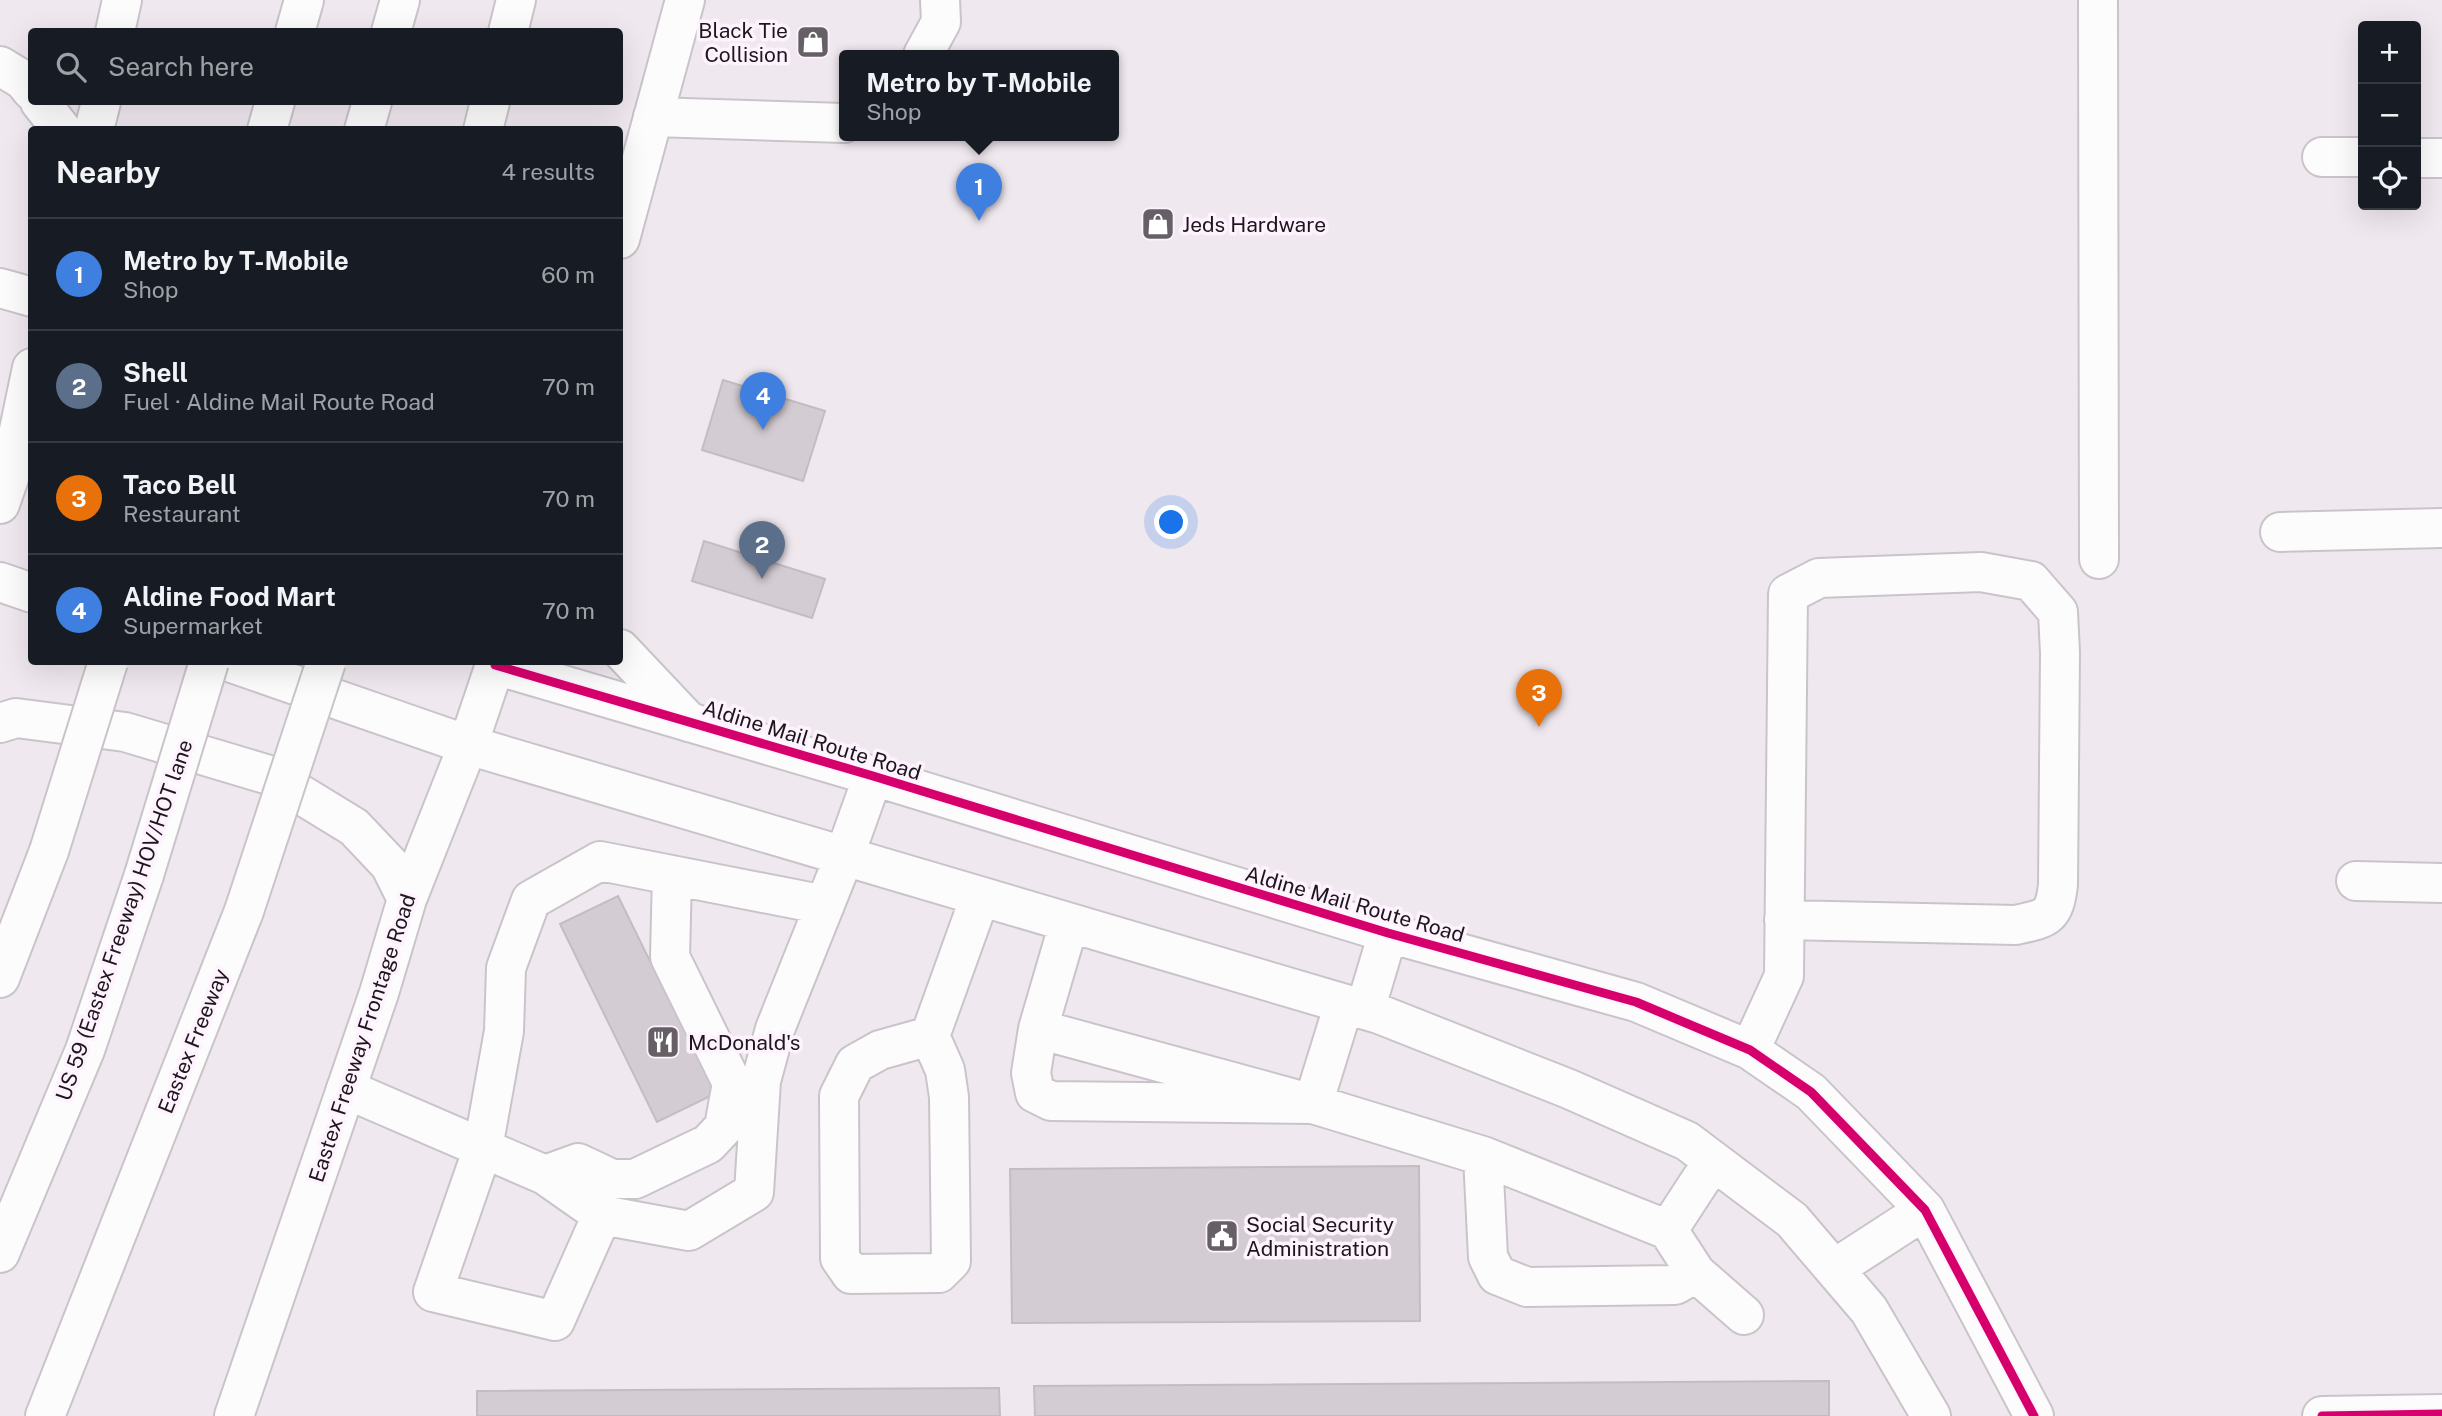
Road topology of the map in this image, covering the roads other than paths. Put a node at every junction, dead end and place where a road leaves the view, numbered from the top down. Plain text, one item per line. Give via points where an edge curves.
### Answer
1 (122, 0) edge
2 (304, 0) edge
3 (400, 0) edge
4 (516, 0) edge
5 (685, 0) edge
6 (940, 0) edge
7 (2098, 0) edge
8 (117, 28) edge
9 (296, 28) edge
10 (392, 28) edge
11 (509, 28) edge
12 (926, 50) edge
13 (0, 66) edge
14 (28, 86) edge
15 (42, 105) edge
16 (100, 105) edge
17 (274, 105) edge
18 (371, 105) edge
19 (489, 105) edge
20 (653, 117) junction
21 (839, 123) edge
22 (59, 126) edge
23 (95, 126) edge
24 (268, 126) edge
25 (366, 126) edge
26 (484, 126) edge
27 (2322, 157) dead end
28 (2358, 157) edge
29 (2421, 158) edge
30 (2442, 158) edge
31 (623, 228) edge
32 (0, 288) edge
33 (28, 296) edge
34 (28, 389) edge
35 (10, 486) edge
36 (2442, 528) edge
37 (2280, 532) dead end
38 (2099, 559) dead end
39 (0, 582) edge
40 (28, 592) edge
41 (623, 652) edge
42 (107, 665) edge
43 (208, 665) edge
44 (238, 665) edge
45 (325, 665) edge
46 (491, 665) edge
47 (499, 665) edge
48 (689, 722) junction
49 (0, 723) edge
50 (468, 745) junction
51 (873, 776) junction
52 (844, 857) junction
53 (672, 875) junction
54 (2356, 881) dead end
55 (2442, 883) edge
56 (980, 897) junction
57 (407, 899) junction
58 (825, 905) junction
59 (1784, 920) junction
60 (1069, 923) junction
61 (1388, 933) junction
62 (0, 978) edge
63 (1354, 1007) junction
64 (1038, 1029) junction
65 (930, 1036) junction
66 (1750, 1050) junction
67 (346, 1089) junction
68 (1312, 1104) junction
69 (726, 1119) junction
70 (483, 1148) junction
71 (1483, 1156) junction
72 (1713, 1161) junction
73 (545, 1175) junction
74 (635, 1179) junction
75 (1925, 1210) junction
76 (602, 1215) junction
77 (1668, 1230) junction
78 (0, 1253) edge
79 (1834, 1269) junction
80 (1696, 1273) junction
81 (1744, 1315) dead end
82 (2442, 1414) edge
83 (45, 1416) edge
84 (234, 1416) edge
85 (1931, 1416) edge
86 (2034, 1416) edge
87 (2322, 1416) edge

1 - 8 main road
2 - 9 main road
3 - 10 main road
4 - 11 main road
5 - 20 main road
6 - 12 main road via 941,22
7 - 38 main road
13 - 14 main road
15 - 22 main road
16 - 23 main road
17 - 24 main road
18 - 25 main road
19 - 26 main road
20 - 21 main road
20 - 31 main road
27 - 28 main road
29 - 30 main road
32 - 33 main road
34 - 35 main road
36 - 37 main road
39 - 40 main road
41 - 48 main road
42 - 62 main road, bridge via 49,850
43 - 78 main road, US 59 (Eastex Freeway) HOV/HOT lane, bridge via 85,1051
44 - 50 main road
45 - 83 main road, Eastex Freeway, bridge via 244,911
46 - 50 main road, Eastex Freeway Frontage Road
47 - 48 main road, Aldine Mail Route Road
48 - 51 main road, Aldine Mail Route Road
49 - 57 main road via 16,718 125,732 269,775 355,827 390,865
50 - 52 main road
50 - 57 main road, Eastex Freeway Frontage Road
51 - 52 main road
51 - 61 main road, Aldine Mail Route Road
52 - 56 main road
52 - 58 main road
53 - 58 main road
53 - 69 main road via 670,957 732,1083
53 - 70 main road via 600,861 531,900 506,968 504,1031
54 - 55 main road
56 - 60 main road
56 - 65 main road
57 - 67 main road, Eastex Freeway Frontage Road
58 - 76 main road via 775,1029 761,1081 754,1192 689,1231
59 - 59 main road via 2016,925 2045,919 2055,905 2058,885 2058,612 2031,581 1981,572 1819,578 1788,594
59 - 66 main road via 1784,976
60 - 63 main road
60 - 64 main road
61 - 63 main road
61 - 66 main road, Aldine Mail Route Road via 1636,1002
63 - 68 main road
63 - 72 main road via 1569,1089 1687,1141
64 - 68 main road
64 - 68 main road via 1031,1073 1035,1093 1051,1101
65 - 65 main road via 855,1064 839,1096 840,1258 851,1274 939,1273 951,1261 949,1097 945,1070
66 - 75 main road, Aldine Mail Route Road via 1811,1092
67 - 70 main road
67 - 84 main road, Eastex Freeway Frontage Road
68 - 71 main road
69 - 74 main road via 708,1144
69 - 74 main road via 734,1131 733,1149 728,1178 714,1197 682,1204 652,1202 642,1195
70 - 73 main road
70 - 76 main road via 433,1293 555,1321
71 - 77 main road
71 - 80 main road via 1488,1257 1497,1275 1527,1287 1554,1287 1675,1285
72 - 77 main road
72 - 79 main road via 1792,1220
73 - 74 main road via 578,1163 612,1179
73 - 76 main road
75 - 79 main road
75 - 86 main road, Aldine Mail Route Road
77 - 80 main road
79 - 85 main road via 1869,1310
80 - 81 main road
82 - 87 main road

